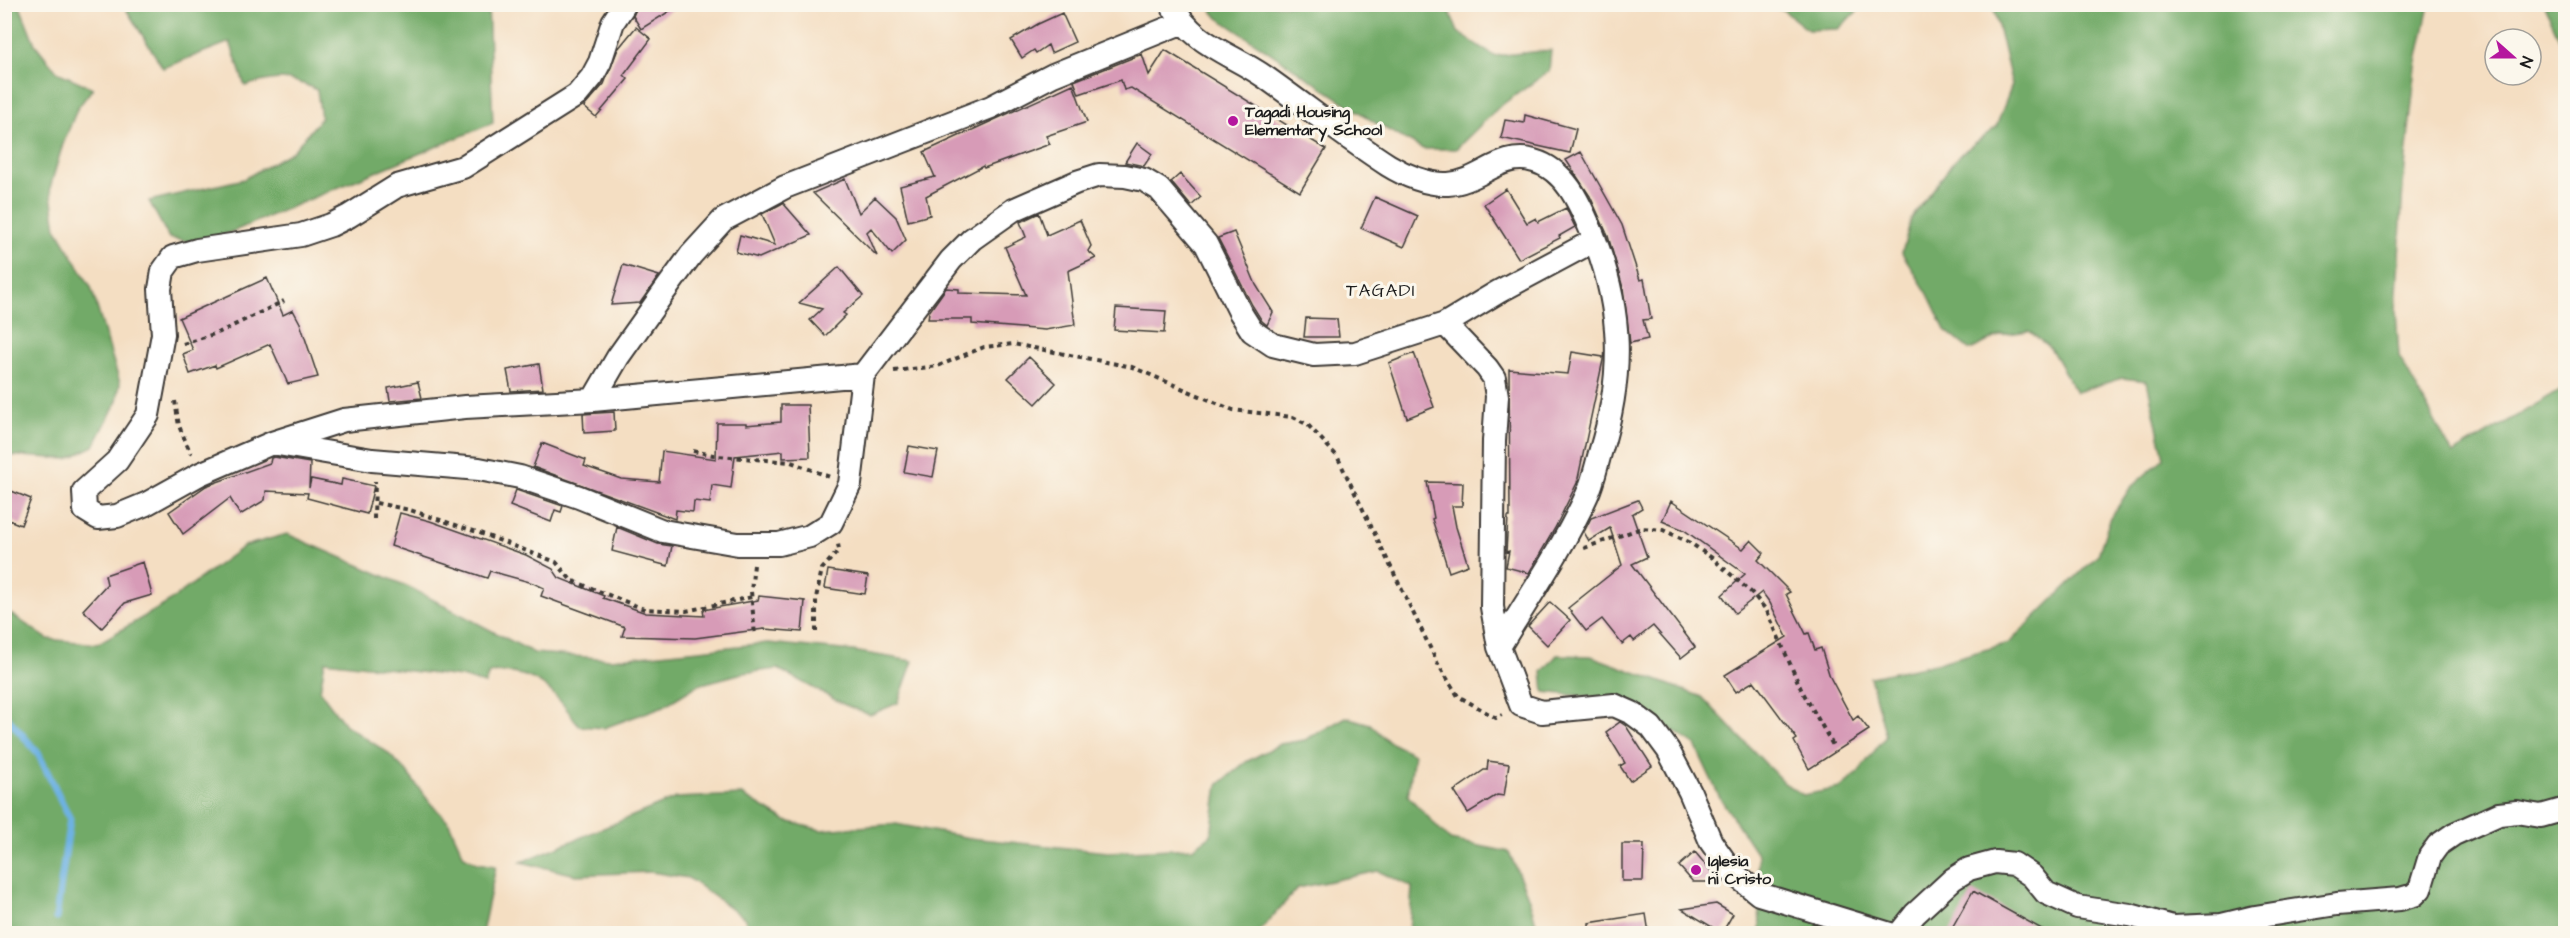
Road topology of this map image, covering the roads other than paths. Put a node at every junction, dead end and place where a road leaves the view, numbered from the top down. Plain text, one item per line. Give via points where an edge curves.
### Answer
1 (625, 4) edge
2 (1176, 14) edge
3 (1595, 240) junction
4 (1445, 324) junction
5 (863, 375) junction
6 (593, 400) junction
7 (272, 443) junction
8 (1499, 647) junction
9 (2565, 809) edge
10 (1890, 933) edge
11 (1899, 933) edge

1 - 7 street via 613,22 592,78 577,95 463,167 397,186 350,216 311,232 173,257 163,271 160,289 163,334 148,415 117,461 84,491 85,510 98,518 117,516
2 - 3 street via 1212,48 1258,72 1389,166 1424,181 1448,184 1514,158 1535,161 1551,169 1581,205
2 - 6 street via 991,107 785,187 723,220 651,309
3 - 4 street
3 - 8 street via 1612,299 1617,346 1615,400 1588,494
4 - 5 street via 1355,353 1314,355 1273,345 1252,331 1206,244 1159,189 1144,180 1099,175 1013,210 972,239
4 - 8 street via 1487,368 1496,387 1492,607
5 - 6 street
5 - 7 street via 850,484 831,523 810,536 759,546 663,531 520,477 479,469 372,460
6 - 7 street via 465,407 344,420
8 - 10 street via 1521,705 1542,712 1614,705 1651,726 1668,750 1711,842 1733,873 1759,894
9 - 11 street via 2541,816 2499,814 2454,834 2430,856 2420,889 2400,899 2337,904 2222,925 2173,927 2077,907 2046,893 2032,876 2014,864 1995,862 1969,869 1953,879

